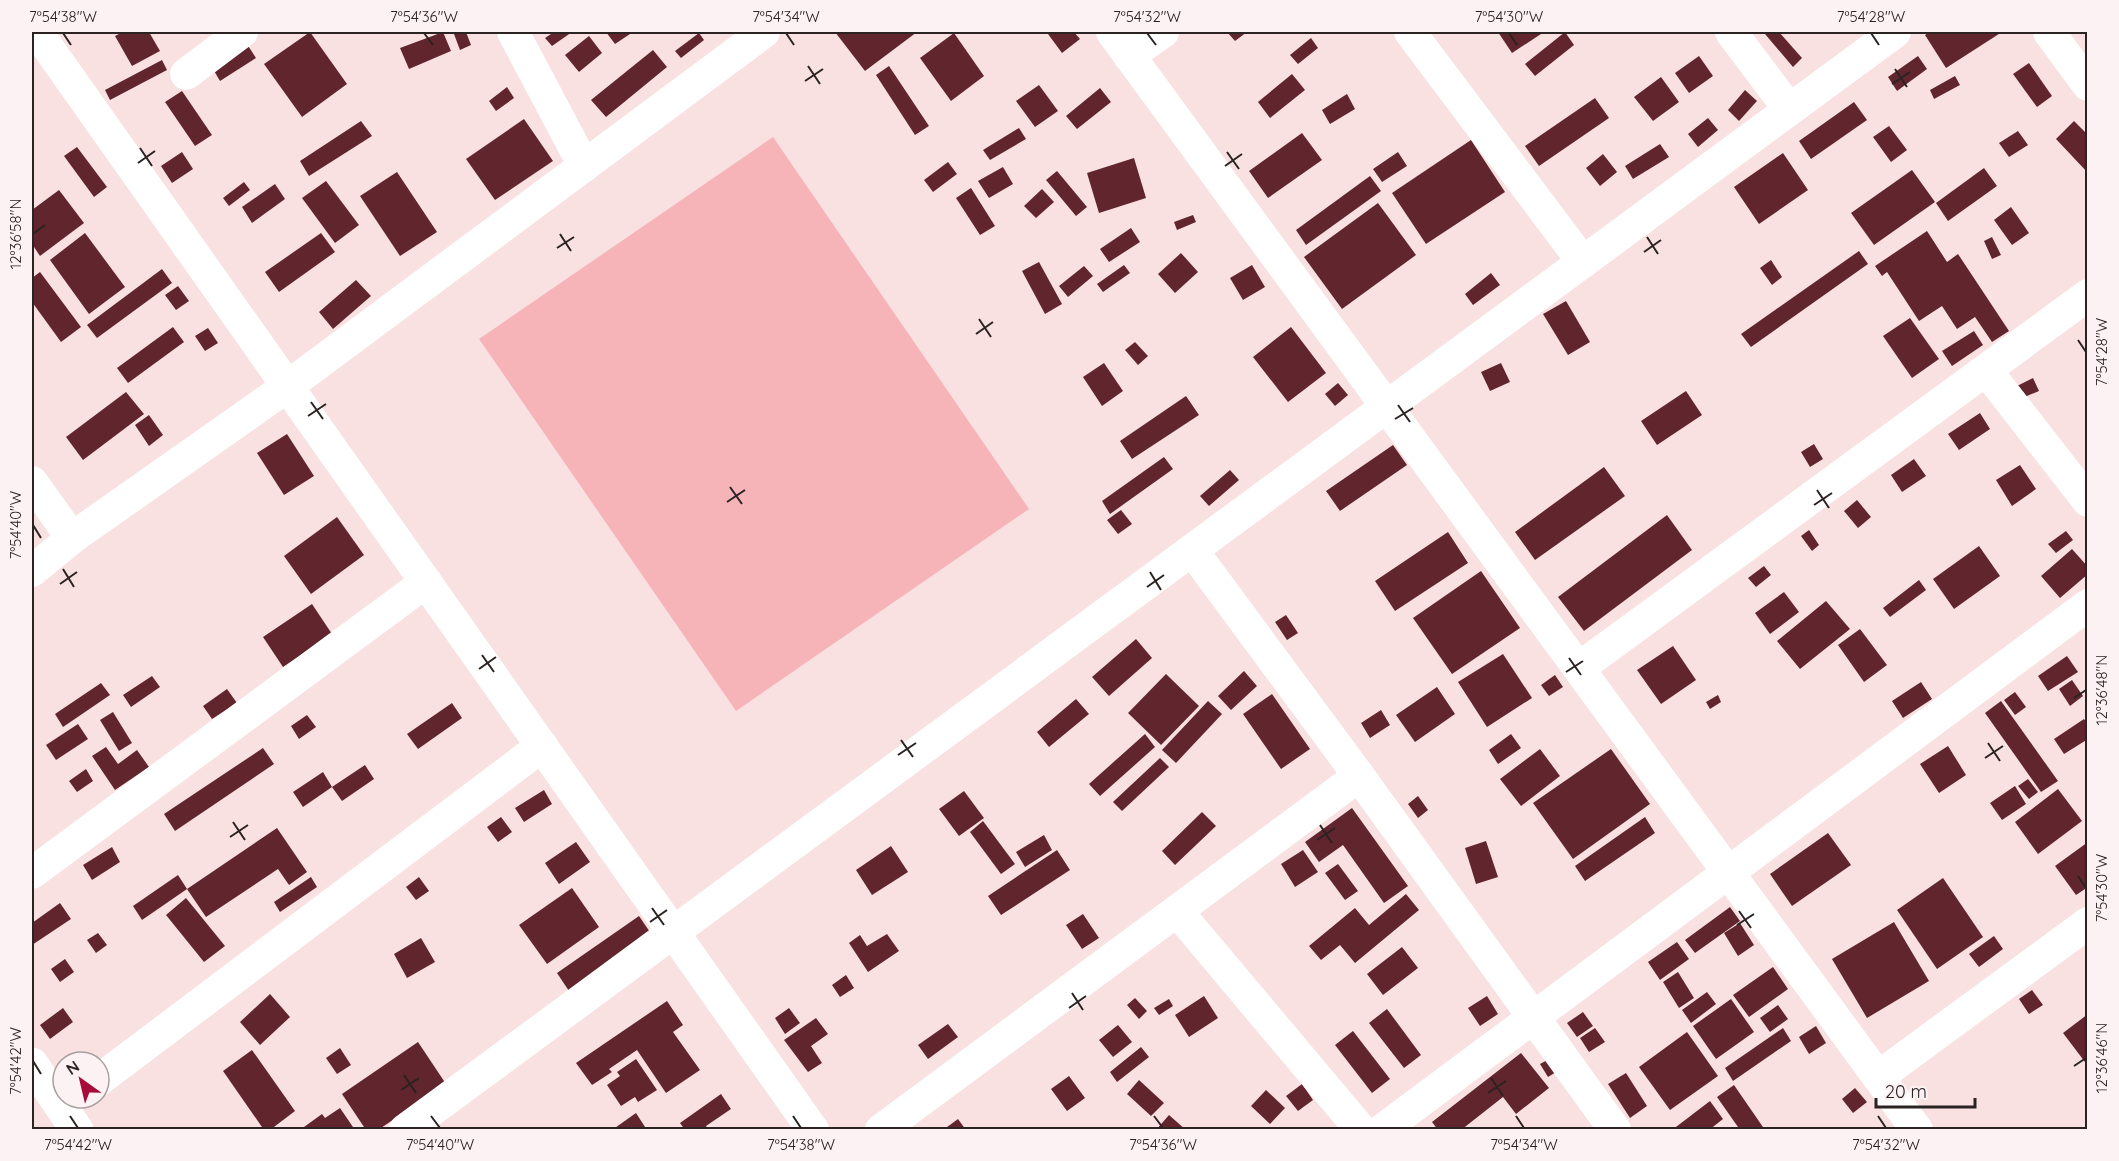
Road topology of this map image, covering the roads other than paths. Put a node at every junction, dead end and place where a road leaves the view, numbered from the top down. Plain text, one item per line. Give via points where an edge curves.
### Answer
1 (37, 32) edge
2 (242, 32) edge
3 (513, 32) edge
4 (764, 32) edge
5 (1162, 32) edge
6 (1410, 32) edge
7 (1731, 32) edge
8 (1895, 32) edge
9 (2049, 32) edge
10 (1120, 44) edge
11 (186, 74) dead end
12 (2088, 84) edge
13 (1789, 110) junction
14 (584, 166) junction
15 (1583, 262) junction
16 (2088, 295) edge
17 (1986, 370) junction
18 (288, 386) junction
19 (1387, 406) junction
20 (32, 482) edge
21 (2088, 501) edge
22 (72, 538) junction
23 (1192, 550) junction
24 (32, 571) edge
25 (426, 582) junction
26 (2088, 605) edge
27 (1579, 668) junction
28 (542, 746) junction
29 (1359, 776) junction
30 (1728, 872) junction
31 (32, 873) edge
32 (1177, 911) junction
33 (2088, 923) edge
34 (674, 931) junction
35 (1534, 1017) junction
36 (32, 1064) edge
37 (111, 1071) edge
38 (1878, 1077) junction
39 (71, 1112) edge
40 (405, 1130) edge
41 (813, 1130) edge
42 (880, 1130) edge
43 (1361, 1130) edge
44 (1382, 1130) edge
45 (1615, 1130) edge
46 (1917, 1130) edge

1 - 18 street
2 - 11 street
3 - 14 street
4 - 14 street
5 - 10 street
6 - 15 street
7 - 13 street
8 - 13 street
9 - 12 street
10 - 19 street
13 - 15 street
14 - 18 street
15 - 19 street
16 - 17 street
17 - 21 street
17 - 27 street
18 - 22 street
18 - 25 street
19 - 23 street
19 - 27 street
20 - 22 street
22 - 24 street
23 - 29 street
23 - 34 street
25 - 28 street
25 - 31 street
26 - 30 street
27 - 30 street
28 - 34 street
28 - 37 street
29 - 32 street
29 - 35 street
30 - 35 street
30 - 38 street
32 - 42 street
32 - 43 street
33 - 38 street
34 - 40 street
34 - 41 street
35 - 44 street
35 - 45 street
36 - 39 street
38 - 46 street

